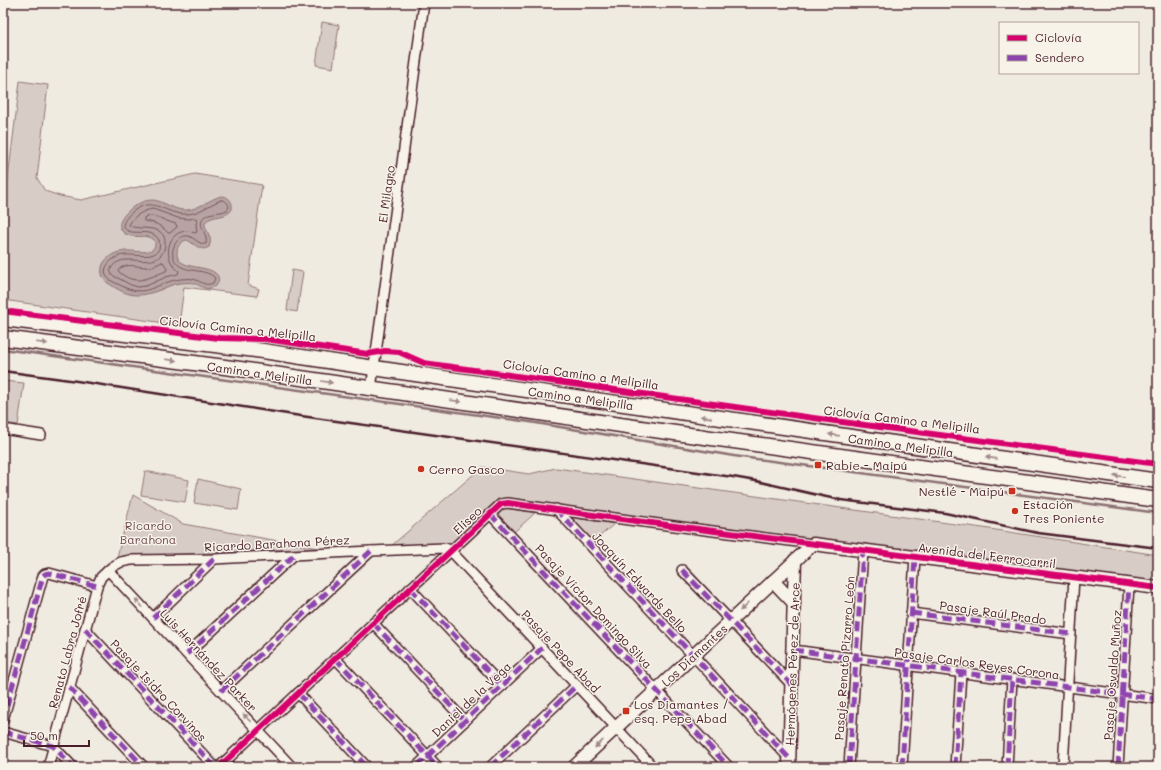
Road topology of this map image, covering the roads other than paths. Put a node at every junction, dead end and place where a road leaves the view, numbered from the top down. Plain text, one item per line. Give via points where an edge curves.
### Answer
1 (424, 3) edge
2 (3, 319) edge
3 (3, 338) edge
4 (374, 368) junction
5 (485, 384) junction
6 (371, 389) junction
7 (483, 404) junction
8 (670, 412) junction
9 (754, 424) junction
10 (3, 429) edge
11 (668, 432) junction
12 (41, 435) dead end
13 (750, 443) junction
14 (1158, 481) edge
15 (1158, 500) edge
16 (556, 510) junction
17 (490, 514) junction
18 (813, 544) junction
19 (450, 550) junction
20 (863, 550) junction
21 (371, 551) junction
22 (294, 555) junction
23 (915, 557) junction
24 (214, 559) junction
25 (795, 560) junction
26 (108, 570) junction
27 (682, 570) dead end
28 (1074, 578) junction
29 (773, 581) junction
30 (1129, 585) junction
31 (97, 586) junction
32 (410, 588) junction
33 (1158, 588) edge
34 (794, 603) junction
35 (911, 613) junction
36 (153, 618) junction
37 (730, 621) junction
38 (373, 623) junction
39 (85, 629) junction
40 (1071, 634) junction
41 (542, 648) junction
42 (792, 650) junction
43 (187, 654) junction
44 (693, 656) junction
45 (335, 658) junction
46 (856, 659) junction
47 (908, 666) junction
48 (961, 673) junction
49 (1012, 680) junction
50 (577, 685) junction
51 (792, 685) junction
52 (502, 686) junction
53 (70, 687) junction
54 (1068, 687) junction
55 (657, 690) junction
56 (221, 691) junction
57 (298, 693) junction
58 (1122, 694) junction
59 (1158, 699) edge
60 (3, 720) edge
61 (465, 721) junction
62 (616, 728) junction
63 (258, 730) junction
64 (3, 732) edge
65 (53, 746) junction
66 (427, 756) junction
67 (789, 763) edge
68 (577, 766) edge
69 (48, 767) edge
70 (73, 767) edge
71 (144, 767) edge
72 (215, 767) edge
73 (219, 767) edge
74 (292, 767) edge
75 (368, 767) edge
76 (416, 767) edge
77 (438, 767) edge
78 (490, 767) edge
79 (653, 767) edge
80 (729, 767) edge
81 (849, 767) edge
82 (902, 767) edge
83 (956, 767) edge
84 (1007, 767) edge
85 (1062, 767) edge
86 (1118, 767) edge

1 - 4 street, El Milagro
2 - 4 main road, Camino a Melipilla via 263,351
3 -> 6 main road, Camino a Melipilla
4 - 5 main road, Camino a Melipilla
4 - 6 street, El Milagro
5 - 7 main road
5 - 8 main road, Camino a Melipilla
6 -> 7 main road, Camino a Melipilla
7 - 11 main road, Camino a Melipilla
9 -> 8 main road, Camino a Melipilla
8 - 11 main road
9 - 13 main road
14 -> 9 main road, Camino a Melipilla
10 - 12 street
11 - 13 main road, Camino a Melipilla
13 - 15 main road, Camino a Melipilla
16 - 17 street, Eliseo via 508,503 501,504
16 - 18 street, Eliseo
16 - 44 street, Joaquín Edwards Bello
17 - 19 street, Eliseo
17 - 55 street, Pasaje Víctor Domingo Silva
18 - 20 street, Avenida del Ferrocarril
18 - 25 street, Los Diamantes
19 - 21 street, Ricardo Barahona Pérez via 445,548
19 - 32 street, Eliseo
19 - 41 street, Pasaje Pepe Abad
20 - 23 street, Avenida del Ferrocarril
20 - 46 street, Pasaje Renato Pizarro León
21 - 22 street, Ricardo Barahona Pérez
21 - 56 street
22 - 24 street, Ricardo Barahona Pérez
22 - 43 street
23 - 28 street, Avenida del Ferrocarril
23 - 35 street
24 - 26 street, Ricardo Barahona Pérez via 131,560 116,564
24 - 36 street
25 - 29 street, Los Diamantes
25 - 34 street, Hermógenes Pérez de Arce
26 - 31 street, Renato Labra Jofré
36 -> 26 street, Luis Hernández Parker
27 - 37 street
28 - 30 street, Avenida del Ferrocarril
28 - 40 street
29 - 34 street
29 -> 37 street, Los Diamantes
30 - 33 street, Avenida del Ferrocarril
30 - 58 street, Pasaje Osvaldo Muñoz
31 - 39 street, Renato Labra Jofré
31 - 60 street via 49,573 43,576
32 - 38 street, Eliseo
32 - 52 street
34 - 42 street, Hermógenes Pérez de Arce
35 - 40 street, Pasaje Raúl Prado
35 - 47 street
36 - 43 street, Luis Hernández Parker
37 - 44 street, Los Diamantes
37 - 51 street
38 - 45 street, Eliseo
38 - 61 street
39 - 53 street, Renato Labra Jofré
39 - 72 street, Pasaje Isidro Corvinos
40 - 54 street
41 - 50 street, Pasaje Pepe Abad
41 - 52 street, Daniel de la Vega
42 - 46 street, Pasaje Carlos Reyes Corona
42 - 51 street, Hermógenes Pérez de Arce
43 - 56 street, Luis Hernández Parker
44 - 55 street, Los Diamantes
44 - 67 street, Joaquín Edwards Bello
45 - 57 street, Eliseo
45 - 66 street
46 - 47 street, Pasaje Carlos Reyes Corona
46 - 81 street, Pasaje Renato Pizarro León
47 - 48 street, Pasaje Carlos Reyes Corona
47 - 82 street
48 - 49 street, Pasaje Carlos Reyes Corona
48 - 83 street
49 - 54 street, Pasaje Carlos Reyes Corona
49 - 84 street
50 - 62 street, Pasaje Pepe Abad
50 - 78 street
51 - 67 street, Hermógenes Pérez de Arce
52 - 61 street, Daniel de la Vega
53 - 65 street, Renato Labra Jofré
53 - 71 street
54 - 58 street, Pasaje Carlos Reyes Corona
54 - 85 street
55 - 62 street, Los Diamantes
55 - 80 street, Pasaje Víctor Domingo Silva
63 -> 56 street, Luis Hernández Parker
57 - 63 street, Eliseo
57 - 75 street
58 - 59 street, Pasaje Carlos Reyes Corona
58 - 86 street, Pasaje Osvaldo Muñoz
61 - 66 street, Daniel de la Vega
62 -> 68 street, Los Diamantes
62 - 79 street, Pasaje Pepe Abad
63 - 73 street, Eliseo
63 - 74 street, Luis Hernández Parker
64 - 65 street
65 - 69 street, Renato Labra Jofré
65 - 70 street
66 - 76 street, Daniel de la Vega
66 - 77 street

